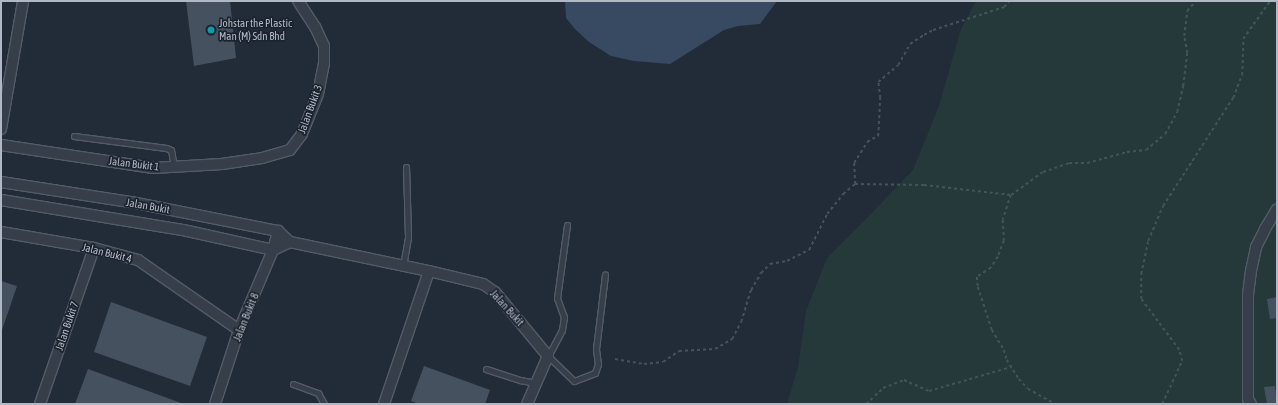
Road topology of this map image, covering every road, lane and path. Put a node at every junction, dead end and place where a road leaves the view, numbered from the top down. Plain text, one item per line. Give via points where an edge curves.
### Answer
1 (23, 1) edge
2 (298, 1) edge
3 (1009, 1) edge
4 (1194, 1) edge
5 (1270, 1) edge
6 (1, 129) edge
7 (74, 136) dead end
8 (1, 145) edge
9 (290, 150) joint
10 (174, 167) junction
11 (406, 167) dead end
12 (1, 182) edge
13 (855, 184) junction
14 (1011, 195) junction
15 (1, 200) edge
16 (1277, 209) edge
17 (567, 225) dead end
18 (278, 231) junction
19 (1, 232) edge
20 (290, 242) junction
21 (94, 248) junction
22 (273, 250) junction
23 (402, 266) junction
24 (429, 271) junction
25 (605, 274) dead end
26 (240, 330) junction
27 (548, 356) junction
28 (615, 359) dead end
29 (1011, 367) junction
30 (486, 369) dead end
31 (536, 383) junction
32 (294, 384) dead end
33 (1248, 402) edge
34 (40, 404) edge
35 (215, 404) edge
36 (324, 404) edge
37 (384, 404) edge
38 (527, 404) edge
39 (866, 404) edge
40 (1056, 404) edge
41 (1162, 404) edge

1 - 6 street
2 - 9 street, Jalan Bukit 3 via 316,27 324,46 324,63 318,94 302,134
3 - 13 path via 1004,7 924,35 910,44 898,65 878,82 878,136 867,142 854,163
4 - 14 path via 1187,11 1184,36 1187,53 1183,86 1177,112 1165,134 1146,150 1127,152 1087,163 1069,163 1043,172
5 - 41 path via 1242,40 1242,75 1233,98 1164,206 1148,241 1141,274 1141,299 1178,350 1182,361
7 - 10 lane via 166,148 171,150
8 - 10 street, Jalan Bukit 1 via 153,168
9 - 10 street, Jalan Bukit 1 via 262,158 222,164
11 - 23 lane via 408,237
12 - 18 street, Jalan Bukit via 136,203
13 - 14 path via 924,185
13 - 28 path via 827,214 809,250 787,261 770,264 761,273 751,290 741,322 732,339 715,349 679,351 663,362 644,364
14 - 29 path via 1003,220 1004,240 998,257 991,268 977,277 992,330
15 - 22 street, Jalan Bukit via 175,229
16 - 33 street via 1256,247 1251,271 1248,295
17 - 27 lane via 558,298 564,317 562,330
18 - 20 street
18 - 22 street, Jalan Bukit 8
19 - 21 street, Jalan Bukit 4
20 - 22 street
20 - 23 street, Jalan Bukit
21 - 26 street, Jalan Bukit 4 via 138,260
21 - 34 street, Jalan Bukit 7
22 - 26 street, Jalan Bukit 8
23 - 24 street, Jalan Bukit
24 - 27 street, Jalan Bukit via 483,284 495,292
24 - 37 street
25 - 27 lane via 596,349 598,364 595,373 574,381
26 - 35 street, Jalan Bukit 8
27 - 31 street
29 - 39 path via 929,391 904,380 883,388
29 - 40 path via 1028,389
30 - 31 lane
31 - 38 street
32 - 36 lane via 318,393

